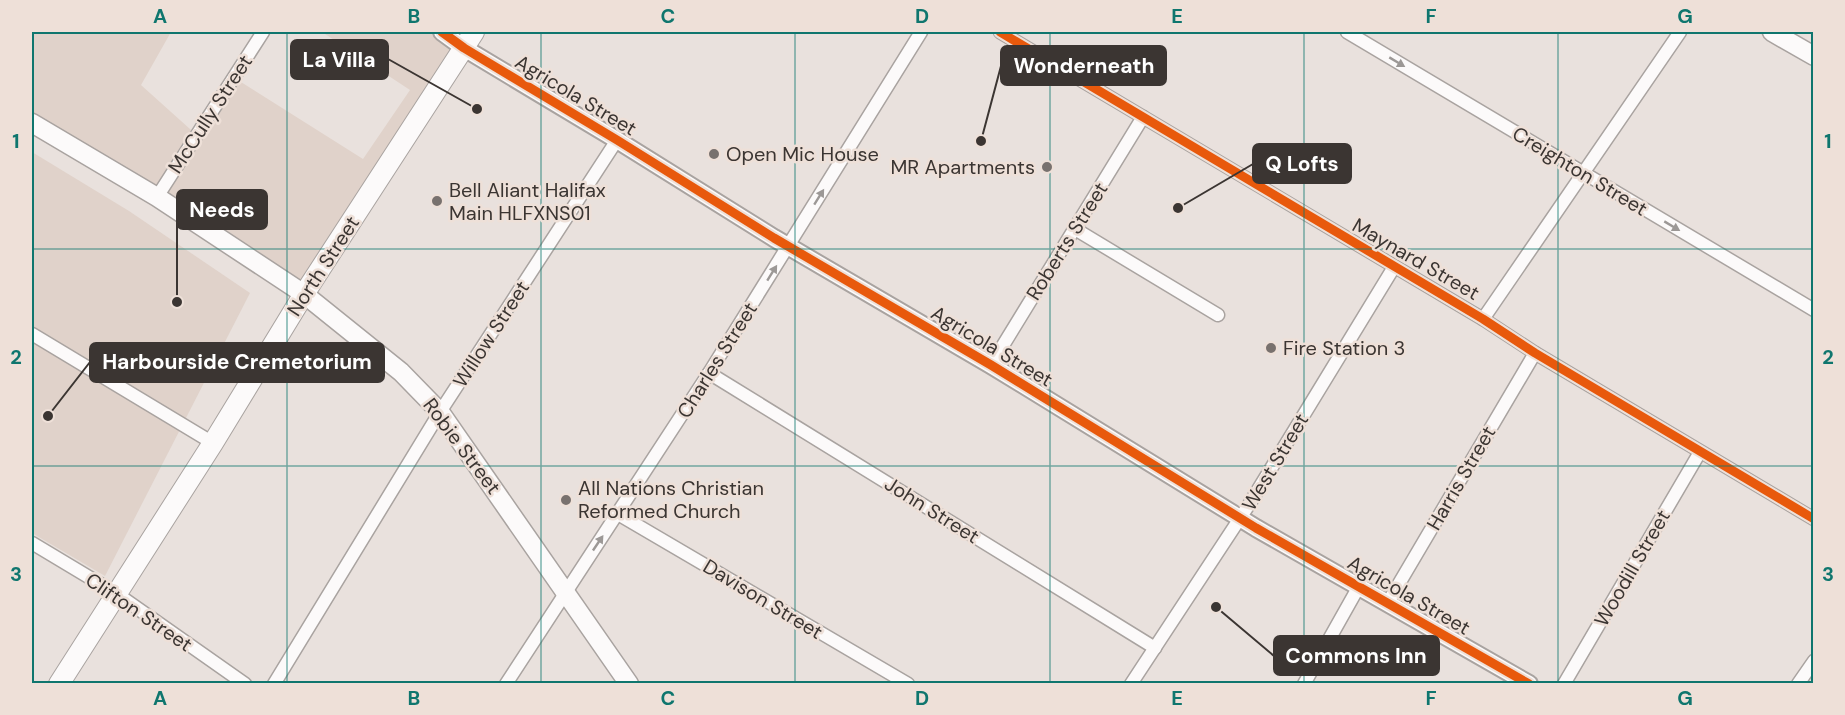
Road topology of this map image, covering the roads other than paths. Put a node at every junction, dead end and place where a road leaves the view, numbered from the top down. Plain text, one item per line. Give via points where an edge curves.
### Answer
1 (263, 32) edge
2 (442, 32) edge
3 (921, 32) edge
4 (1000, 32) edge
5 (1347, 32) edge
6 (1680, 32) edge
7 (1772, 32) edge
8 (469, 40) edge
9 (1814, 56) edge
10 (1143, 117) junction
11 (32, 123) edge
12 (617, 140) junction
13 (1584, 174) junction
14 (157, 197) junction
15 (1075, 229) junction
16 (788, 246) junction
17 (1394, 267) junction
18 (304, 294) junction
19 (1814, 310) edge
20 (1218, 315) dead end
21 (1484, 319) junction
22 (32, 334) edge
23 (1535, 353) junction
24 (991, 365) junction
25 (709, 373) junction
26 (440, 412) junction
27 (213, 443) junction
28 (1700, 452) junction
29 (618, 514) junction
30 (1240, 518) junction
31 (1814, 519) edge
32 (32, 543) edge
33 (1358, 588) junction
34 (565, 591) junction
35 (117, 594) junction
36 (1387, 604) junction
37 (1155, 648) junction
38 (1814, 661) edge
39 (58, 684) edge
40 (245, 684) edge
41 (274, 684) edge
42 (506, 684) edge
43 (629, 684) edge
44 (908, 684) edge
45 (1131, 684) edge
46 (1304, 684) edge
47 (1528, 684) edge
48 (1564, 684) edge
49 (1798, 684) edge

1 - 14 street, McCully Street
2 - 8 street, Agricola Street
16 -> 3 street, Charles Street
4 - 10 street, Maynard Street
5 -> 13 street, Creighton Street
6 - 13 street
7 - 9 main road
8 - 12 street, Agricola Street
8 - 18 main road, North Street
10 - 15 street, Roberts Street
10 - 17 street, Maynard Street
11 - 14 main road, Robie Street
12 - 16 street, Agricola Street
12 - 26 street, Willow Street
13 -> 19 street, Creighton Street
13 - 21 street
14 - 18 main road, Robie Street
15 - 20 street
15 - 24 street, Roberts Street
16 - 24 street, Agricola Street
25 -> 16 street, Charles Street
17 - 21 street, Maynard Street
17 - 30 street, West Street
18 - 26 main road, Robie Street via 401,372
18 - 27 main road, North Street
21 - 23 street, Maynard Street
22 - 27 street
23 - 28 street, Maynard Street
23 - 36 street, Harris Street
24 - 30 street, Agricola Street
25 - 29 street, Charles Street
25 - 37 street, John Street
26 - 34 main road, Robie Street
26 - 41 street, Willow Street
27 - 35 main road, North Street
28 - 31 street, Maynard Street
28 - 48 street, Woodill Street
34 -> 29 street, Charles Street
29 - 44 street, Davison Street
30 - 33 street, Agricola Street
30 - 37 street, West Street
32 - 35 street, Clifton Street
33 - 36 street, Agricola Street
33 - 46 street
34 - 42 street, Charles Street
34 - 43 main road, Robie Street
35 - 39 main road, North Street
35 - 40 street, Clifton Street
36 - 47 street, Agricola Street
37 - 45 street, West Street
38 - 49 street

